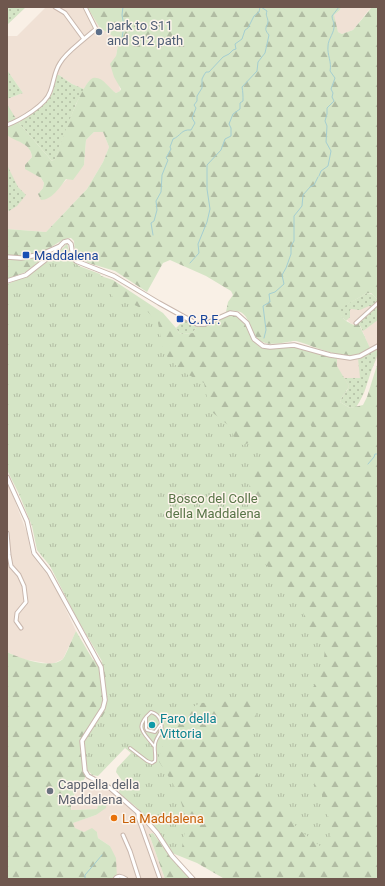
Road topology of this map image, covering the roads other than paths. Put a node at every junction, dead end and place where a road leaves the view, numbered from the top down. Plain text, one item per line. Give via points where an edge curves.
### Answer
1 (55, 7) edge
2 (85, 7) edge
3 (84, 39) junction
4 (7, 125) edge
5 (60, 246) junction
6 (7, 257) edge
7 (7, 281) edge
8 (378, 303) edge
9 (356, 323) dead end
10 (378, 346) edge
11 (7, 477) edge
12 (7, 533) edge
13 (21, 628) dead end
14 (146, 717) junction
15 (161, 723) junction
16 (154, 746) junction
17 (130, 748) dead end
18 (138, 812) junction
19 (123, 835) dead end
20 (115, 879) edge
21 (126, 879) edge
22 (139, 879) edge
23 (160, 879) edge
24 (193, 879) edge

1 - 3 street via 65,13
2 - 3 street via 96,29
3 - 4 street via 60,62 48,97 23,118
5 - 6 street via 42,254 21,258
5 - 7 street via 29,273
5 - 10 street via 68,241 76,261 114,276 197,324 205,324 230,313 237,314 248,323 254,339 263,346 294,345 350,358 360,356
8 - 9 street
11 - 18 street via 27,521 34,553 52,577 101,667 106,695 103,708 83,736 85,771 90,778 110,788
12 - 13 street via 11,566 24,586 26,602 17,613 16,621
14 - 15 street via 153,712 158,715
14 - 15 street via 146,728 150,731 156,731
14 - 16 street via 142,724 142,732
15 - 16 street via 161,730
16 - 17 street via 155,759 152,763
18 - 23 street
18 - 24 street via 153,827 172,856
19 - 22 street
20 - 21 street via 120,876

